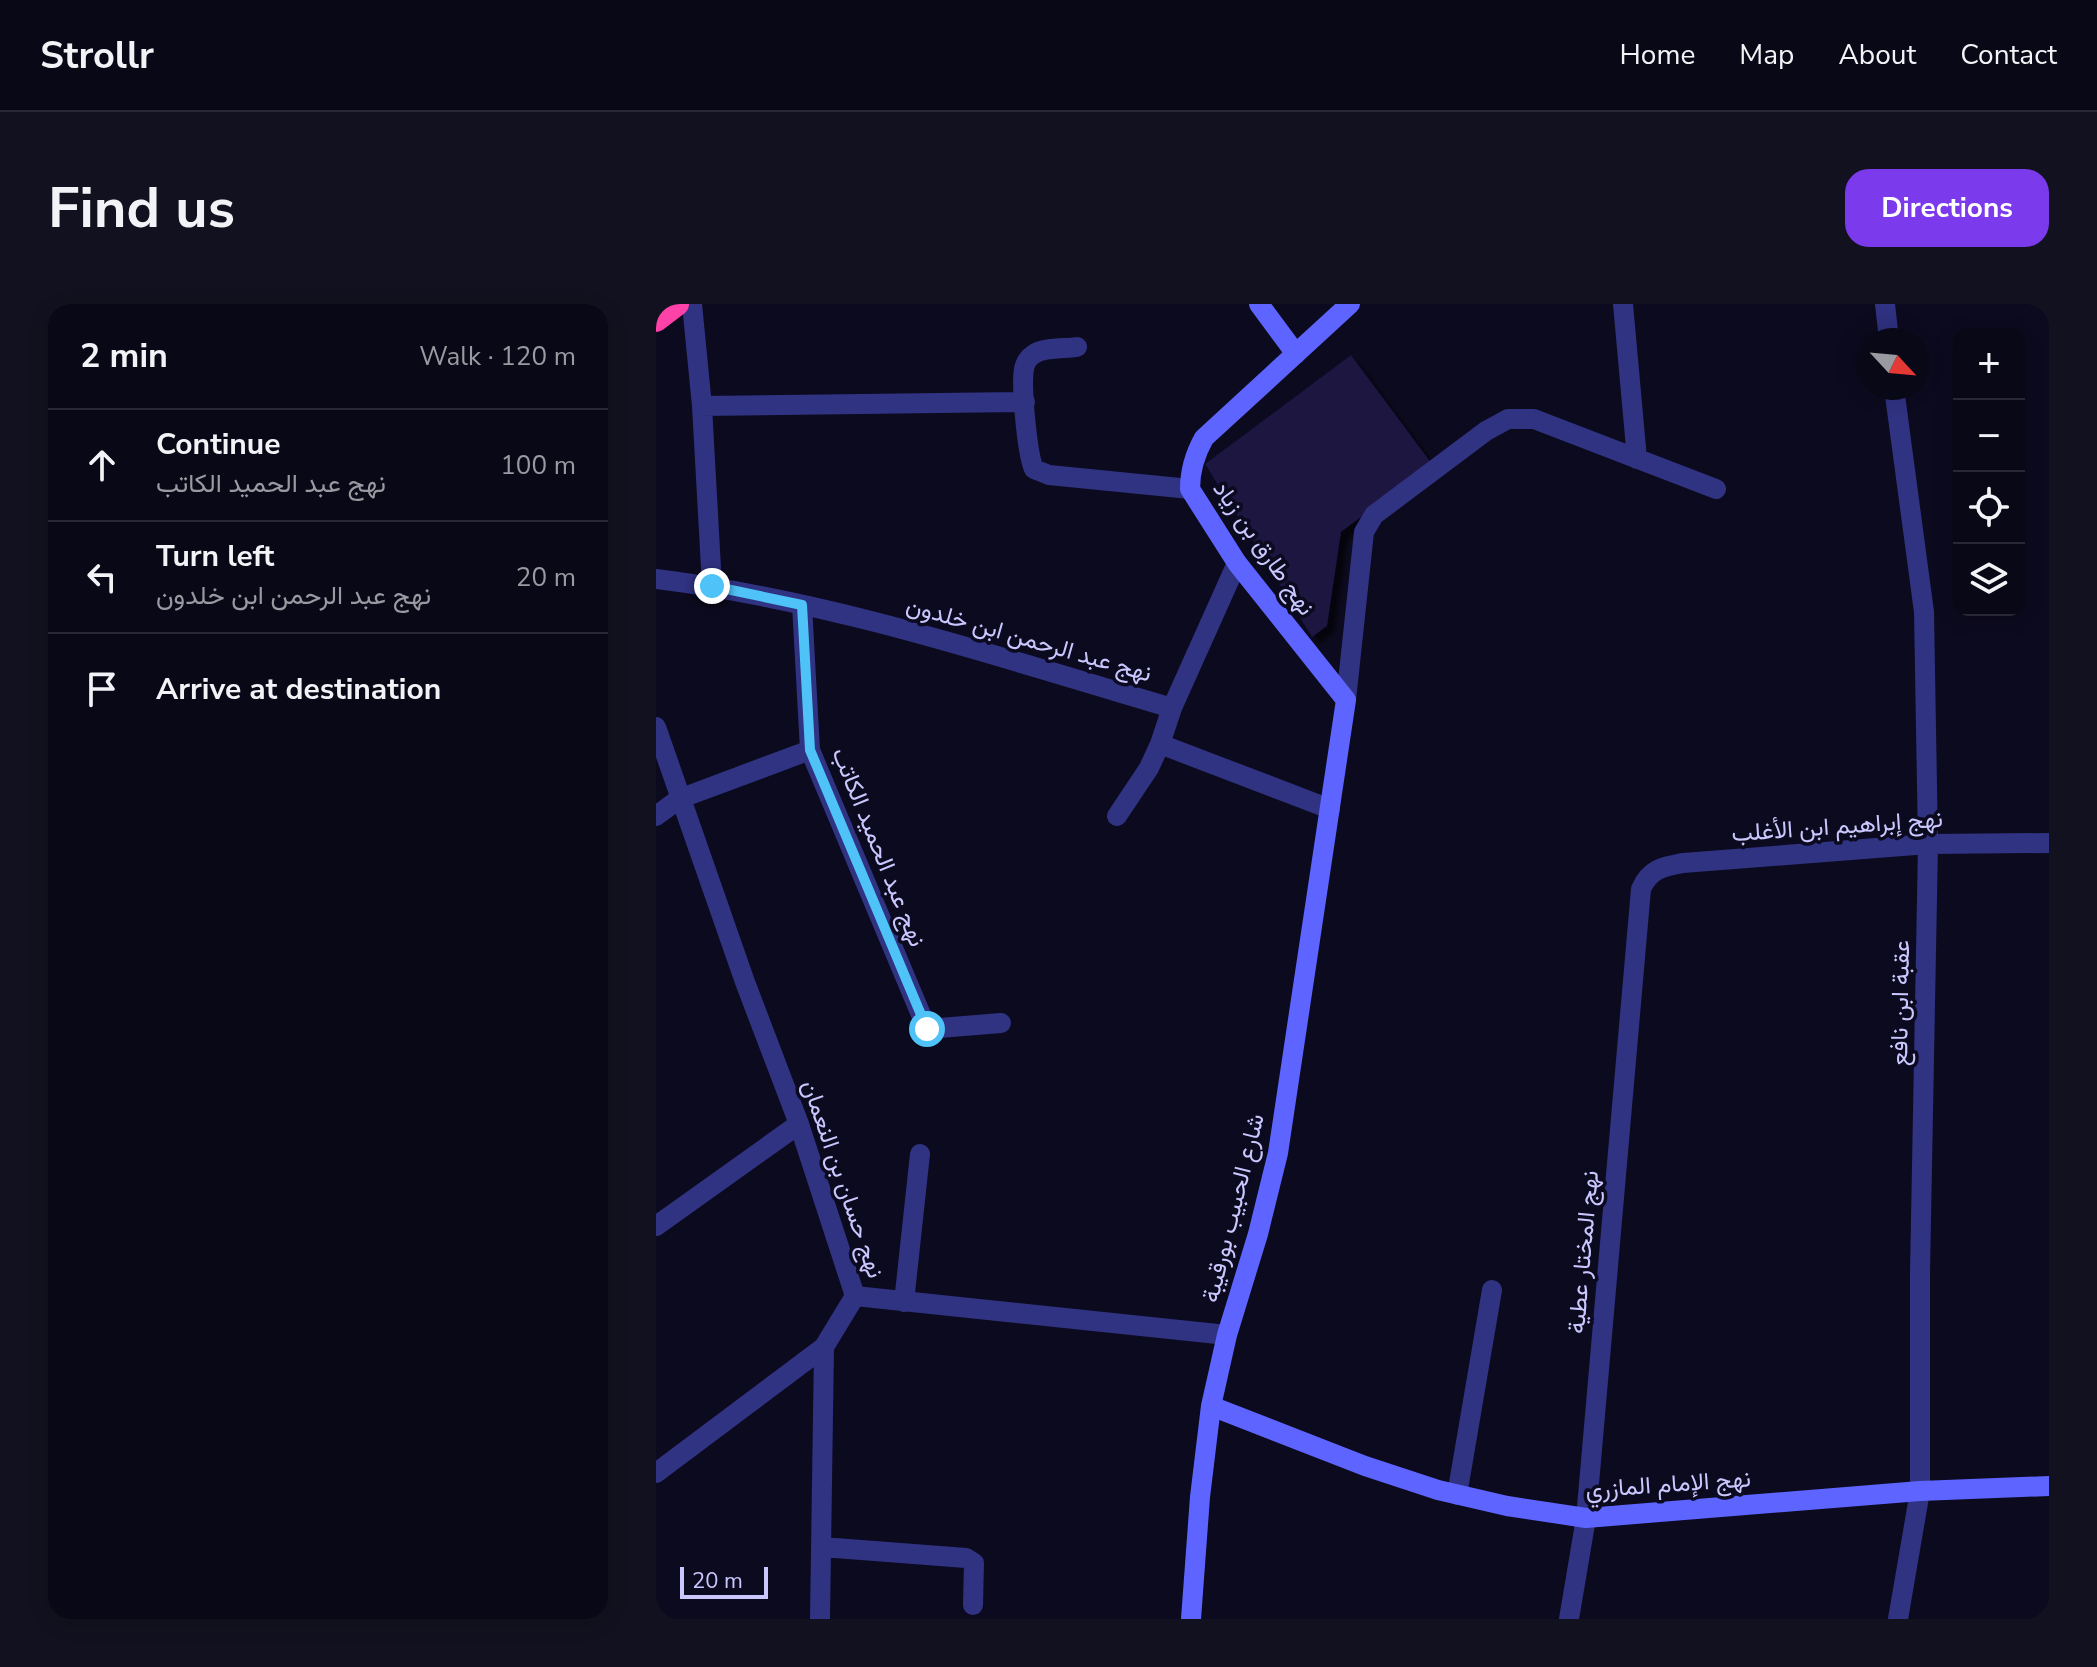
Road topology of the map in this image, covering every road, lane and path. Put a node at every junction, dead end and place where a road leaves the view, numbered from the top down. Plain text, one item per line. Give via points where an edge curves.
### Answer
1 (677, 304) edge
2 (692, 304) edge
3 (1259, 304) edge
4 (1350, 304) edge
5 (1623, 304) edge
6 (1885, 304) edge
7 (656, 320) edge
8 (1888, 328) edge
9 (1077, 347) dead end
10 (1296, 354) junction
11 (1896, 400) edge
12 (1025, 402) junction
13 (702, 406) junction
14 (1637, 459) junction
15 (1190, 489) junction
16 (1716, 489) dead end
17 (1237, 563) junction
18 (656, 579) edge
19 (712, 586) junction
20 (802, 605) junction
21 (1346, 700) junction
22 (1172, 708) junction
23 (656, 727) edge
24 (1160, 744) junction
25 (810, 750) junction
26 (679, 799) junction
27 (1330, 809) junction
28 (656, 816) edge
29 (1117, 816) dead end
30 (2049, 843) edge
31 (1928, 844) junction
32 (1641, 889) joint
33 (1001, 1023) dead end
34 (799, 1124) junction
35 (920, 1154) dead end
36 (656, 1226) edge
37 (1492, 1290) dead end
38 (855, 1296) junction
39 (904, 1302) junction
40 (1227, 1335) junction
41 (824, 1347) junction
42 (1211, 1406) junction
43 (656, 1473) edge
44 (2049, 1486) edge
45 (1920, 1491) junction
46 (1457, 1495) junction
47 (1586, 1518) junction
48 (822, 1547) junction
49 (973, 1605) dead end
50 (820, 1619) edge
51 (1191, 1619) edge
52 (1569, 1619) edge
53 (1898, 1619) edge

1 - 7 highway
2 - 13 street
3 - 10 street
4 - 10 street, نهج طارق بن زياد
5 - 14 street
6 - 8 street
9 - 12 street via 1032,355 1024,369
10 - 15 street, نهج طارق بن زياد via 1204,438
11 - 31 street, عقبة ابن نافع via 1924,612
12 - 13 street
12 - 15 street via 1032,464 1039,472
13 - 19 street
14 - 16 street
14 - 21 street via 1534,419 1508,419 1374,515 1364,532
15 - 17 street, نهج طارق بن زياد
17 - 21 street, نهج طارق بن زياد
17 - 22 street
18 - 19 street, نهج عبد الرحمن ابن خلدون
19 - 20 street, نهج عبد الرحمن ابن خلدون
20 - 22 street, نهج عبد الرحمن ابن خلدون via 919,632
20 - 25 street, نهج عبد الحميد الكاتب
21 - 27 street, شارع الحبيب بورقيبة
22 - 24 street, نهج عبد الرحمن ابن خلدون
23 - 26 street, نهج حسان بن النعمان
24 - 27 street
24 - 29 street, نهج عبد الرحمن ابن خلدون
25 - 26 street
25 - 33 street, نهج عبد الحميد الكاتب via 927,1029
26 - 28 street
26 - 34 street, نهج حسان بن النعمان
27 - 40 street, شارع الحبيب بورقيبة via 1278,1153
30 - 31 street, نهج إبراهيم ابن الأغلب
31 - 32 street, نهج إبراهيم ابن الأغلب via 1683,863 1658,868
31 - 45 street, عقبة ابن نافع
32 - 47 street, نهج المختار عطية
34 - 36 street
34 - 38 street, نهج حسان بن النعمان
35 - 39 street
37 - 46 street
38 - 39 street, نهج حسان بن النعمان
38 - 41 street
39 - 40 street, نهج حسان بن النعمان
40 - 42 street, شارع الحبيب بورقيبة
41 - 43 street
41 - 48 street
42 - 46 street, نهج الإمام المازري via 1365,1466
42 - 51 street, شارع الحبيب بورقيبة
44 - 45 street, نهج الإمام المازري
45 - 47 street, نهج الإمام المازري
45 - 53 street, عقبة ابن نافع
46 - 47 street, نهج الإمام المازري
47 - 52 street, نهج المختار عطية
48 - 49 street via 966,1558 974,1563
48 - 50 street

